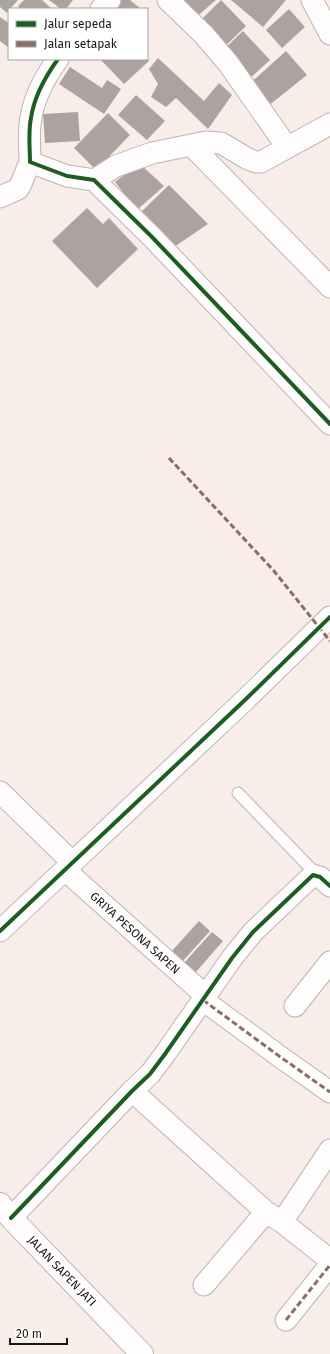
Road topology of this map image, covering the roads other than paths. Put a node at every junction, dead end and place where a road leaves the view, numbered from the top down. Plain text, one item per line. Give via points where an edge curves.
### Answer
1 (110, 0) edge
2 (168, 0) edge
3 (318, 2) edge
4 (102, 8) edge
5 (330, 34) edge
6 (57, 60) edge
7 (330, 124) edge
8 (192, 146) junction
9 (287, 147) junction
10 (30, 162) junction
11 (94, 180) junction
12 (9, 193) edge
13 (330, 287) edge
14 (330, 424) edge
15 (330, 617) edge
16 (0, 792) edge
17 (238, 793) dead end
18 (69, 866) junction
19 (326, 879) edge
20 (1, 928) edge
21 (330, 962) edge
22 (204, 998) junction
23 (295, 1006) dead end
24 (132, 1091) junction
25 (330, 1092) edge
26 (330, 1150) edge
27 (6, 1211) edge
28 (274, 1217) junction
29 (330, 1260) edge
30 (330, 1265) edge
31 (204, 1285) dead end
32 (286, 1320) dead end
33 (142, 1354) edge

1 - 4 street
2 - 9 street via 228,63
3 - 5 street
6 - 10 street via 34,102 30,119
7 - 9 street
8 - 9 street via 206,142 221,143 256,162 261,162
8 - 11 street via 152,153 116,166
8 - 13 street
10 - 11 street via 67,176
10 - 12 street via 22,182
11 - 14 street
15 - 18 street
16 - 18 street, GRIYA PESONA SAPEN
17 - 19 lane
18 - 20 street
18 - 22 street, GRIYA PESONA SAPEN
19 - 22 street via 313,875 253,932
21 - 23 street
22 - 24 street via 150,1074
22 - 25 street, GRIYA PESONA SAPEN
24 - 27 street
24 - 28 street
26 - 28 street
27 - 33 street, JALAN SAPEN JATI
28 - 29 street
28 - 31 street
30 - 32 street

